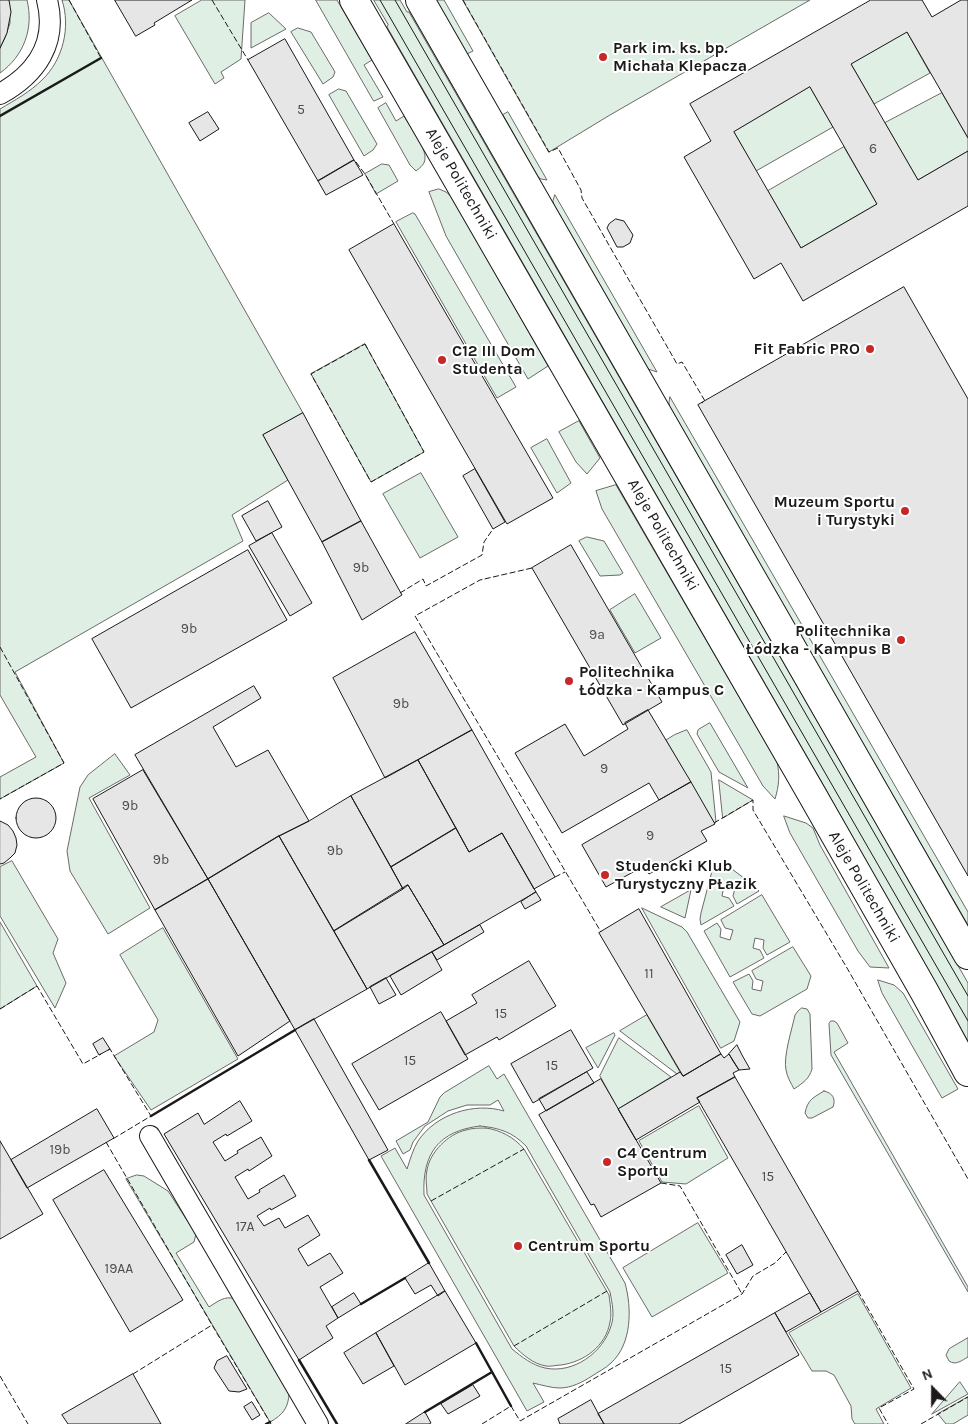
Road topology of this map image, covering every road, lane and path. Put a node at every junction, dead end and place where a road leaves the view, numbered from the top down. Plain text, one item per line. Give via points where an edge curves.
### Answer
1 (47, 0) edge
2 (354, 0) edge
3 (420, 0) edge
4 (0, 94) edge
5 (968, 955) edge
6 (968, 1072) edge
7 (150, 1136) dead end
8 (318, 1424) edge

1 - 4 street via 50,28 42,56 28,74
2 - 6 main road, Aleje Politechniki via 810,791
3 - 5 main road
7 - 8 street

